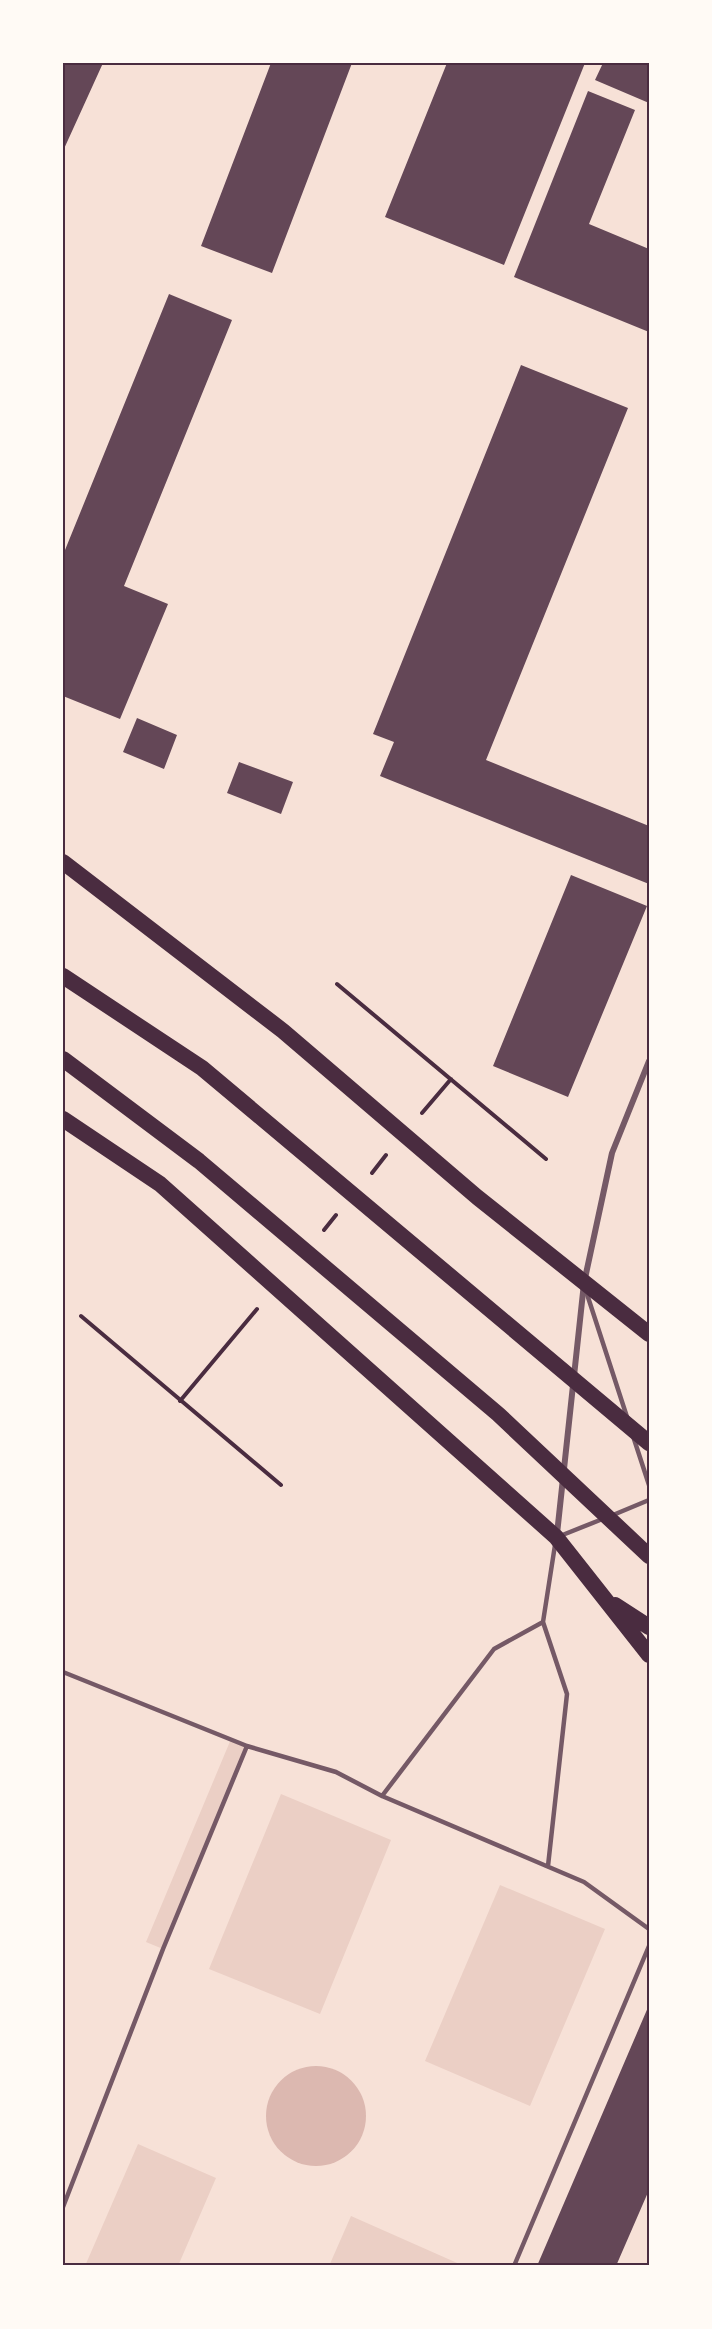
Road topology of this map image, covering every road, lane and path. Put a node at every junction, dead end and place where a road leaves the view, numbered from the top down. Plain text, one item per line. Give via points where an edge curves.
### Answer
1 (63, 862) edge
2 (63, 976) edge
3 (337, 984) dead end
4 (63, 1059) edge
5 (649, 1061) edge
6 (63, 1119) edge
7 (546, 1159) dead end
8 (584, 1283) junction
9 (81, 1316) dead end
10 (649, 1334) edge
11 (649, 1443) edge
12 (281, 1485) dead end
13 (649, 1485) edge
14 (649, 1500) edge
15 (556, 1538) junction
16 (649, 1556) edge
17 (604, 1599) junction
18 (543, 1622) junction
19 (649, 1627) edge
20 (649, 1640) edge
21 (649, 1655) edge
22 (63, 1672) edge
23 (247, 1746) junction
24 (382, 1796) junction
25 (548, 1866) junction
26 (649, 1929) edge
27 (649, 1946) edge
28 (63, 2207) edge
29 (514, 2266) edge

1 - 8 highway via 283,1031
2 - 11 highway via 202,1068
3 - 7 path
4 - 16 highway via 199,1161 498,1414
5 - 8 street via 612,1153
6 - 15 highway via 160,1184
8 - 10 highway
8 - 13 lane
8 - 15 street
9 - 12 path
14 - 15 lane
15 - 17 highway
15 - 18 lane
17 - 19 highway
17 - 20 highway
17 - 21 highway
18 - 24 lane via 494,1649
18 - 25 lane via 567,1694
22 - 23 lane
23 - 24 lane via 336,1772
23 - 28 lane
24 - 25 lane
25 - 26 lane via 585,1882
27 - 29 lane

